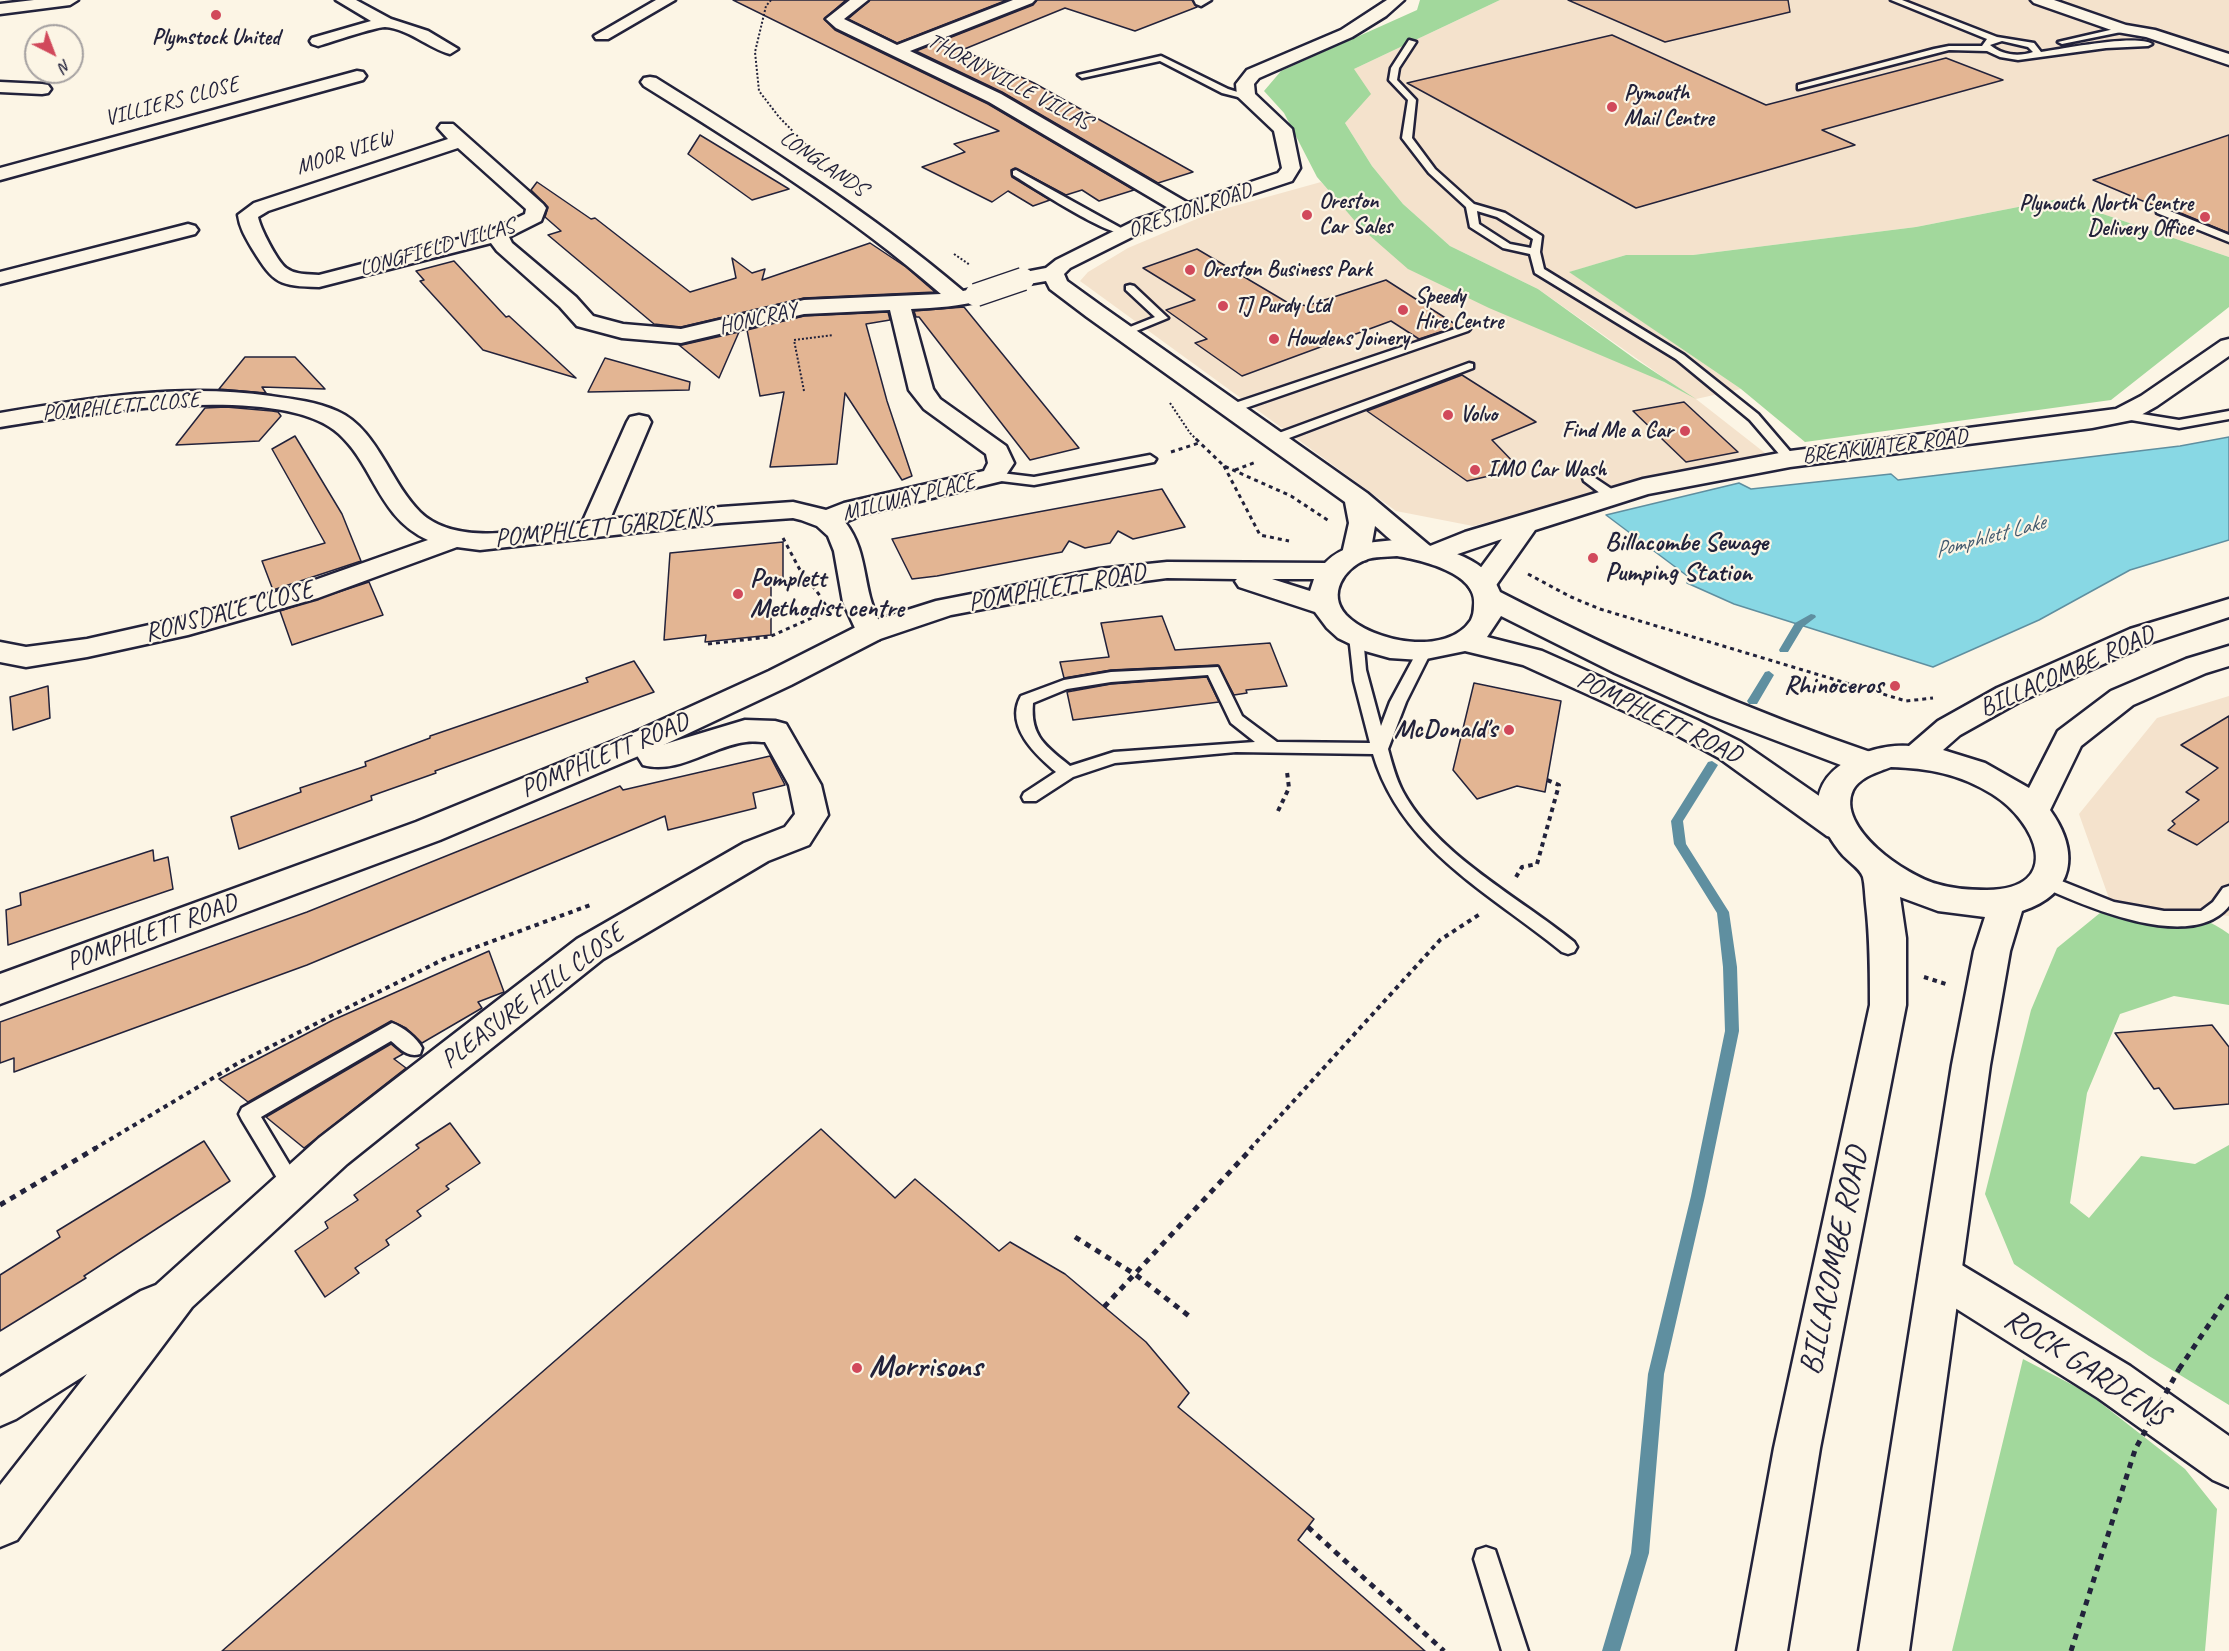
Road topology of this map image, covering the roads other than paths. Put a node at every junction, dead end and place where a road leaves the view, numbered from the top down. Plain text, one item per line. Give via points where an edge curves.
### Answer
1 (70, 0) edge
2 (344, 0) edge
3 (667, 0) edge
4 (860, 0) edge
5 (1026, 0) edge
6 (1396, 0) edge
7 (1895, 0) edge
8 (2039, 0) edge
9 (0, 9) edge
10 (386, 22) junction
11 (622, 26) junction
12 (643, 29) dead end
13 (2123, 29) junction
14 (603, 36) dead end
15 (1996, 39) junction
16 (318, 41) dead end
17 (1412, 42) dead end
18 (2055, 43) dead end
19 (2148, 44) junction
20 (450, 49) dead end
21 (1988, 49) junction
22 (898, 50) junction
23 (2036, 55) junction
24 (2229, 60) edge
25 (2229, 72) edge
26 (366, 73) dead end
27 (1082, 75) dead end
28 (650, 82) dead end
29 (0, 87) edge
30 (1801, 87) dead end
31 (42, 89) dead end
32 (1246, 96) junction
33 (454, 135) joint
34 (1016, 172) dead end
35 (0, 174) edge
36 (1472, 206) junction
37 (1185, 209) junction
38 (2161, 211) dead end
39 (248, 215) joint
40 (188, 230) dead end
41 (1125, 233) junction
42 (497, 235) junction
43 (2229, 239) edge
44 (1535, 252) junction
45 (1053, 273) junction
46 (0, 278) edge
47 (1130, 288) dead end
48 (967, 296) junction
49 (899, 303) junction
50 (1464, 329) dead end
51 (1124, 333) junction
52 (2229, 346) edge
53 (1469, 366) dead end
54 (1230, 409) junction
55 (314, 410) joint
56 (2123, 415) junction
57 (2229, 415) edge
58 (0, 420) edge
59 (639, 422) dead end
60 (1272, 440) junction
61 (1150, 459) dead end
62 (1790, 459) junction
63 (993, 476) junction
64 (1589, 478) dead end
65 (1614, 497) junction
66 (1358, 499) junction
67 (825, 520) junction
68 (1526, 524) junction
69 (592, 530) junction
70 (452, 540) junction
71 (1359, 543) junction
72 (1426, 552) junction
73 (1331, 571) junction
74 (1218, 572) junction
75 (1485, 591) junction
76 (1326, 606) junction
77 (2229, 608) edge
78 (870, 632) junction
79 (1356, 636) junction
80 (1463, 641) junction
81 (1425, 650) junction
82 (0, 652) edge
83 (2229, 656) edge
84 (644, 741) junction
85 (1279, 748) junction
86 (1380, 749) junction
87 (1917, 756) junction
88 (1864, 762) junction
89 (1067, 773) junction
90 (1030, 797) dead end
91 (2033, 811) junction
92 (1839, 826) junction
93 (1879, 871) junction
94 (2044, 880) junction
95 (2229, 893) edge
96 (2007, 903) junction
97 (1568, 947) dead end
98 (0, 989) edge
99 (412, 1048) dead end
100 (293, 1187) junction
101 (1940, 1275) junction
102 (177, 1293) junction
103 (0, 1404) edge
104 (2229, 1464) edge
105 (0, 1522) edge
106 (1486, 1559) dead end
107 (1515, 1651) edge
108 (1762, 1651) edge
109 (1884, 1651) edge

1 - 9 street
2 - 10 street
3 - 11 street
4 - 22 street via 834,19
5 - 22 street, THORNYVILLE VILLAS
6 - 32 street via 1358,27 1253,74 1245,84
7 - 15 lane
8 - 13 street
10 - 16 street
10 - 20 street
11 - 12 street
11 - 14 street
13 - 18 lane
13 - 19 street via 2127,35
13 - 24 street via 2149,33
15 - 21 lane via 1986,42
15 - 23 lane via 2035,44
17 - 36 lane via 1395,68 1393,80 1412,100 1407,138 1432,171
19 - 23 lane via 2102,44
19 - 25 street
21 - 23 lane via 2010,56
21 - 30 lane via 1934,51
22 - 37 street, THORNYVILLE VILLAS via 1043,124
26 - 35 street, VILLIERS CLOSE
27 - 32 lane via 1161,58 1226,91
28 - 48 street, LONGLANDS via 822,191
29 - 31 street
32 - 37 street, ORESTON ROAD via 1283,129 1291,168 1285,177 1264,186
33 - 39 street, MOOR VIEW
33 - 42 street, LONGFIELD VILLAS via 536,208 534,216
34 - 41 lane via 1090,217
36 - 44 lane via 1474,225 1507,246
36 - 44 lane via 1501,215 1538,238
37 - 41 street, ORESTON ROAD
38 - 43 lane
39 - 42 street, LONGFIELD VILLAS via 250,227 277,272 296,280 319,281
40 - 46 street
41 - 45 street, ORESTON ROAD
42 - 49 street, HONCRAY via 504,247 585,321 622,331 681,336 804,307
44 - 62 lane via 1539,271 1680,357 1754,417
45 - 48 street, HONCRAY, bridge
45 - 51 street via 1058,284
47 - 51 lane via 1162,318
48 - 49 street, HONCRAY
49 - 63 street, MILLWAY PLACE via 921,390 933,404 998,451 1001,463
50 - 54 lane
51 - 54 street
52 - 56 street, BREAKWATER ROAD
53 - 60 lane
54 - 60 street
55 - 58 street, POMPHLETT CLOSE via 262,401 196,398 136,401
55 - 70 street, POMPHLETT GARDENS via 342,424 362,446 400,507 427,531
56 - 57 lane via 2179,424
56 - 62 street, BREAKWATER ROAD
59 - 69 street
60 - 66 street
61 - 63 lane via 1034,482
62 - 65 street, BREAKWATER ROAD via 1642,487
63 - 67 street, MILLWAY PLACE via 853,509
64 - 65 lane
65 - 68 street, BREAKWATER ROAD
66 - 71 street via 1362,523
66 - 72 street
67 - 69 street, POMPHLETT GARDENS via 793,510
67 - 78 street via 844,541 857,601
68 - 72 street, BREAKWATER ROAD
68 - 75 street via 1501,559
69 - 70 street, POMPHLETT GARDENS via 480,542
70 - 82 street, RONSDALE CLOSE via 308,592 188,626 26,657
71 - 72 street
71 - 73 street
72 - 75 street via 1454,561 1470,572
73 - 74 street, POMPHLETT ROAD
73 - 76 street via 1324,588
74 - 76 street, POMPHLETT ROAD
74 - 78 street, POMPHLETT ROAD via 1167,570 1099,578 946,607
75 - 80 street via 1488,614 1479,629
75 - 88 street, POMPHLETT ROAD via 1564,638 1737,717
76 - 79 street via 1337,622
77 - 87 street, BILLACOMBE ROAD via 2140,636 2008,695 1949,728
78 - 84 street, POMPHLETT ROAD
79 - 81 street via 1401,650
79 - 86 lane via 1357,668
80 - 81 street
80 - 92 street, POMPHLETT ROAD via 1532,658 1686,727 1740,756
81 - 86 lane via 1398,702
83 - 91 street, BILLACOMBE ROAD via 2122,698 2069,739
84 - 98 street, POMPHLETT ROAD via 428,831
84 - 100 street, PLEASURE HILL CLOSE via 654,757 745,731 775,732 805,785 812,815 797,836 756,852 590,949 333,1151
85 - 86 lane
85 - 89 lane via 1236,747 1114,758
85 - 89 lane via 1236,719 1213,670 1111,677 1064,684 1026,700 1024,721 1037,747
86 - 97 lane via 1398,798 1422,831 1454,861
87 - 88 street via 1889,756
87 - 91 street via 1969,768 2004,786
88 - 92 street via 1842,777 1834,800
89 - 90 lane
91 - 94 street via 2051,840 2053,868
92 - 93 street via 1855,849
93 - 96 street via 1920,893 1965,904
93 - 108 street, BILLACOMBE ROAD via 1888,938 1888,1005 1797,1448
94 - 95 lane via 2114,911 2142,916 2206,916
94 - 96 street via 2038,890
96 - 101 street via 1983,997
99 - 100 lane via 392,1031 249,1114
100 - 102 street, PLEASURE HILL CLOSE
101 - 104 street, ROCK GARDENS via 2114,1382
101 - 109 street
102 - 103 street, PLEASURE HILL CLOSE
102 - 105 street, PLEASURE HILL CLOSE
106 - 107 lane

